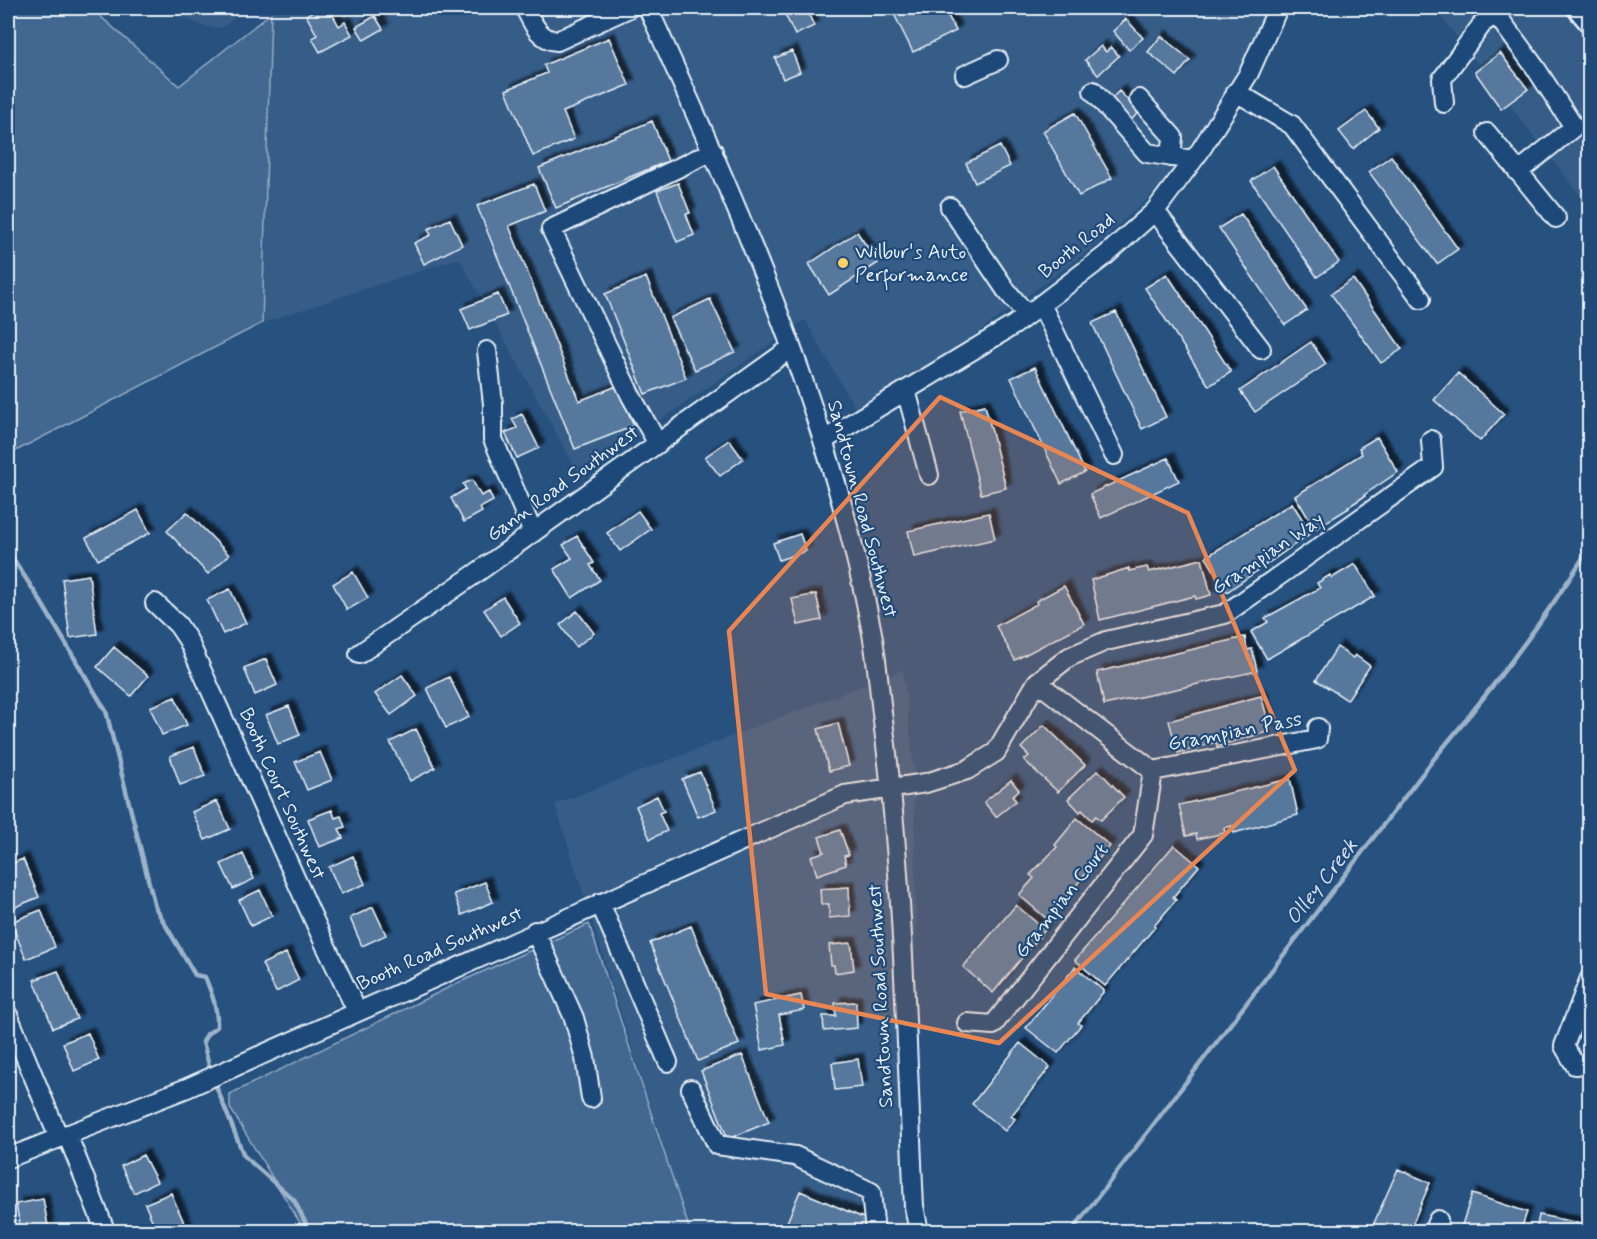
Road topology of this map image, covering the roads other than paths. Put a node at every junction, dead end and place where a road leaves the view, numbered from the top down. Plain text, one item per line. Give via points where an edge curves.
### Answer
1 (525, 8) edge
2 (629, 8) edge
3 (648, 8) edge
4 (1278, 8) edge
5 (1579, 8) edge
6 (1500, 11) edge
7 (1590, 21) edge
8 (998, 60) dead end
9 (965, 75) dead end
10 (1093, 91) dead end
11 (1236, 92) junction
12 (1139, 99) dead end
13 (1444, 104) dead end
14 (1487, 133) dead end
15 (713, 151) junction
16 (1171, 157) junction
17 (1193, 160) junction
18 (1518, 172) junction
19 (950, 207) dead end
20 (1155, 211) junction
21 (1556, 218) dead end
22 (1421, 299) dead end
23 (1034, 310) junction
24 (791, 348) junction
25 (1262, 349) dead end
26 (487, 351) dead end
27 (906, 390) junction
28 (824, 440) junction
29 (1431, 440) dead end
30 (658, 444) junction
31 (1114, 455) dead end
32 (929, 475) dead end
33 (533, 533) junction
34 (155, 603) dead end
35 (359, 654) dead end
36 (1036, 682) junction
37 (1318, 728) dead end
38 (1153, 771) junction
39 (892, 788) junction
40 (600, 903) junction
41 (535, 931) junction
42 (1590, 978) edge
43 (357, 1011) junction
44 (8, 1015) edge
45 (967, 1023) dead end
46 (668, 1062) dead end
47 (1590, 1063) edge
48 (691, 1089) dead end
49 (591, 1098) dead end
50 (63, 1136) junction
51 (8, 1158) edge
52 (105, 1230) edge
53 (875, 1232) edge
54 (919, 1232) edge

1 - 2 street via 541,34 557,41
3 - 15 street, Sandtown Road Southwest
4 - 11 street, Booth Road via 1249,73
5 - 7 main road
6 - 13 street via 1483,23 1442,79
6 - 18 street via 1574,127
8 - 9 street
10 - 16 street via 1147,153
11 - 17 street, Booth Road
11 - 22 street via 1292,125
12 - 16 street via 1173,137
14 - 18 street
15 - 24 street, Sandtown Road Southwest
15 - 30 street via 551,229
16 - 17 street
17 - 20 street, Booth Road
18 - 21 street
19 - 23 street via 1006,290
20 - 23 street, Booth Road via 1106,255
20 - 25 street
23 - 27 street, Booth Road
23 - 31 street
24 - 28 street, Sandtown Road Southwest
24 - 30 street, Gann Road Southwest
26 - 33 street via 493,439
27 - 28 street, Booth Road
27 - 32 street
28 - 39 street, Sandtown Road Southwest via 872,629
29 - 36 street, Grampian Way via 1433,467 1225,614 1106,641 1069,657
30 - 33 street, Gann Road Southwest
33 - 35 street, Gann Road Southwest
34 - 43 street, Booth Court Southwest via 188,639
36 - 38 street, Grampian Pass
36 - 39 street, Grampian Way via 996,752 967,770 926,783
37 - 38 street, Grampian Pass via 1317,739
38 - 45 street, Grampian Court via 1143,835 993,1024
39 - 40 street, Booth Road Southwest via 845,795
39 - 54 street, Sandtown Road Southwest via 914,1206
40 - 41 street, Booth Road Southwest
40 - 46 street
41 - 43 street, Booth Road Southwest
41 - 49 street via 574,1018
42 - 47 street via 1564,1046 1575,1065
43 - 50 street, Booth Road Southwest via 187,1088
44 - 50 street
48 - 53 street via 717,1146 795,1156 871,1192
50 - 51 street, Booth Road Southwest
50 - 52 street

